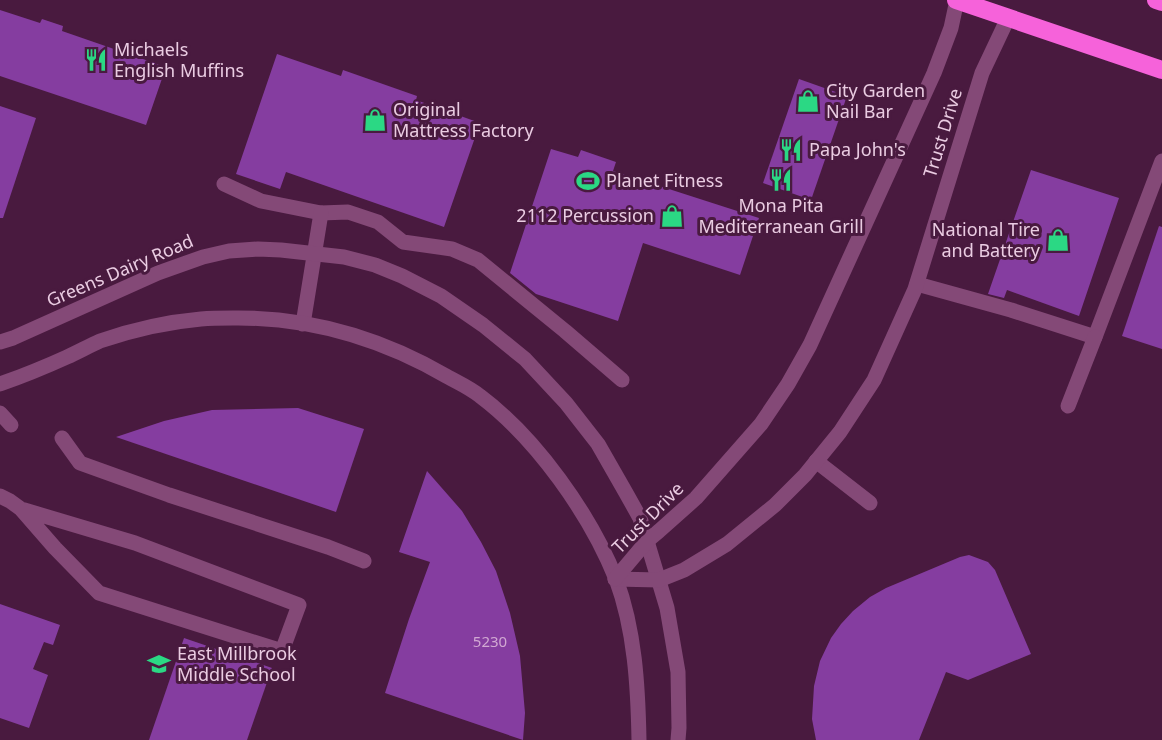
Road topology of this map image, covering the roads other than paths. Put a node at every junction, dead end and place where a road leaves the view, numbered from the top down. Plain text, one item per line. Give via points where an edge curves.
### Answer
1 (956, 0) edge
2 (1156, 0) edge
3 (1162, 2) edge
4 (1008, 18) junction
5 (1162, 70) edge
6 (1162, 161) edge
7 (224, 184) dead end
8 (321, 213) junction
9 (315, 254) junction
10 (917, 284) junction
11 (303, 324) junction
12 (1095, 337) junction
13 (0, 342) edge
14 (622, 380) dead end
15 (0, 384) edge
16 (1068, 406) dead end
17 (0, 413) edge
18 (11, 425) dead end
19 (62, 438) dead end
20 (816, 461) junction
21 (0, 496) edge
22 (870, 503) dead end
23 (21, 509) junction
24 (647, 541) junction
25 (364, 561) dead end
26 (615, 579) junction
27 (659, 580) junction
28 (639, 740) edge
29 (678, 740) edge

1 - 4 highway
1 - 24 street, Trust Drive via 951,28 934,73 810,345 788,384 726,465
2 - 3 highway
4 - 5 highway
4 - 10 street, Trust Drive via 982,74
6 - 12 street
7 - 8 street via 261,201
8 - 9 street
8 - 14 street via 348,212 378,222 403,242 452,249 478,260
9 - 11 street
9 - 13 street, Greens Dairy Road via 258,249 203,257
9 - 24 street, Greens Dairy Road via 365,262 402,276 449,302 525,359 598,444 639,518
10 - 12 street
10 - 20 street, Trust Drive via 874,380
11 - 15 street via 278,319 203,319 153,326 99,342
11 - 26 street via 343,331 391,348 478,394 509,420 564,486 590,526
12 - 16 street
17 - 18 street
19 - 25 street via 80,463
20 - 22 street
20 - 27 street, Trust Drive via 775,504 727,544
21 - 23 street
23 - 23 street via 99,593 282,651 299,606 135,543
24 - 26 street, Trust Drive
24 - 27 street, Greens Dairy Road
26 - 27 street, Trust Drive
26 - 28 street via 633,652
27 - 29 street, Greens Dairy Road via 678,672

